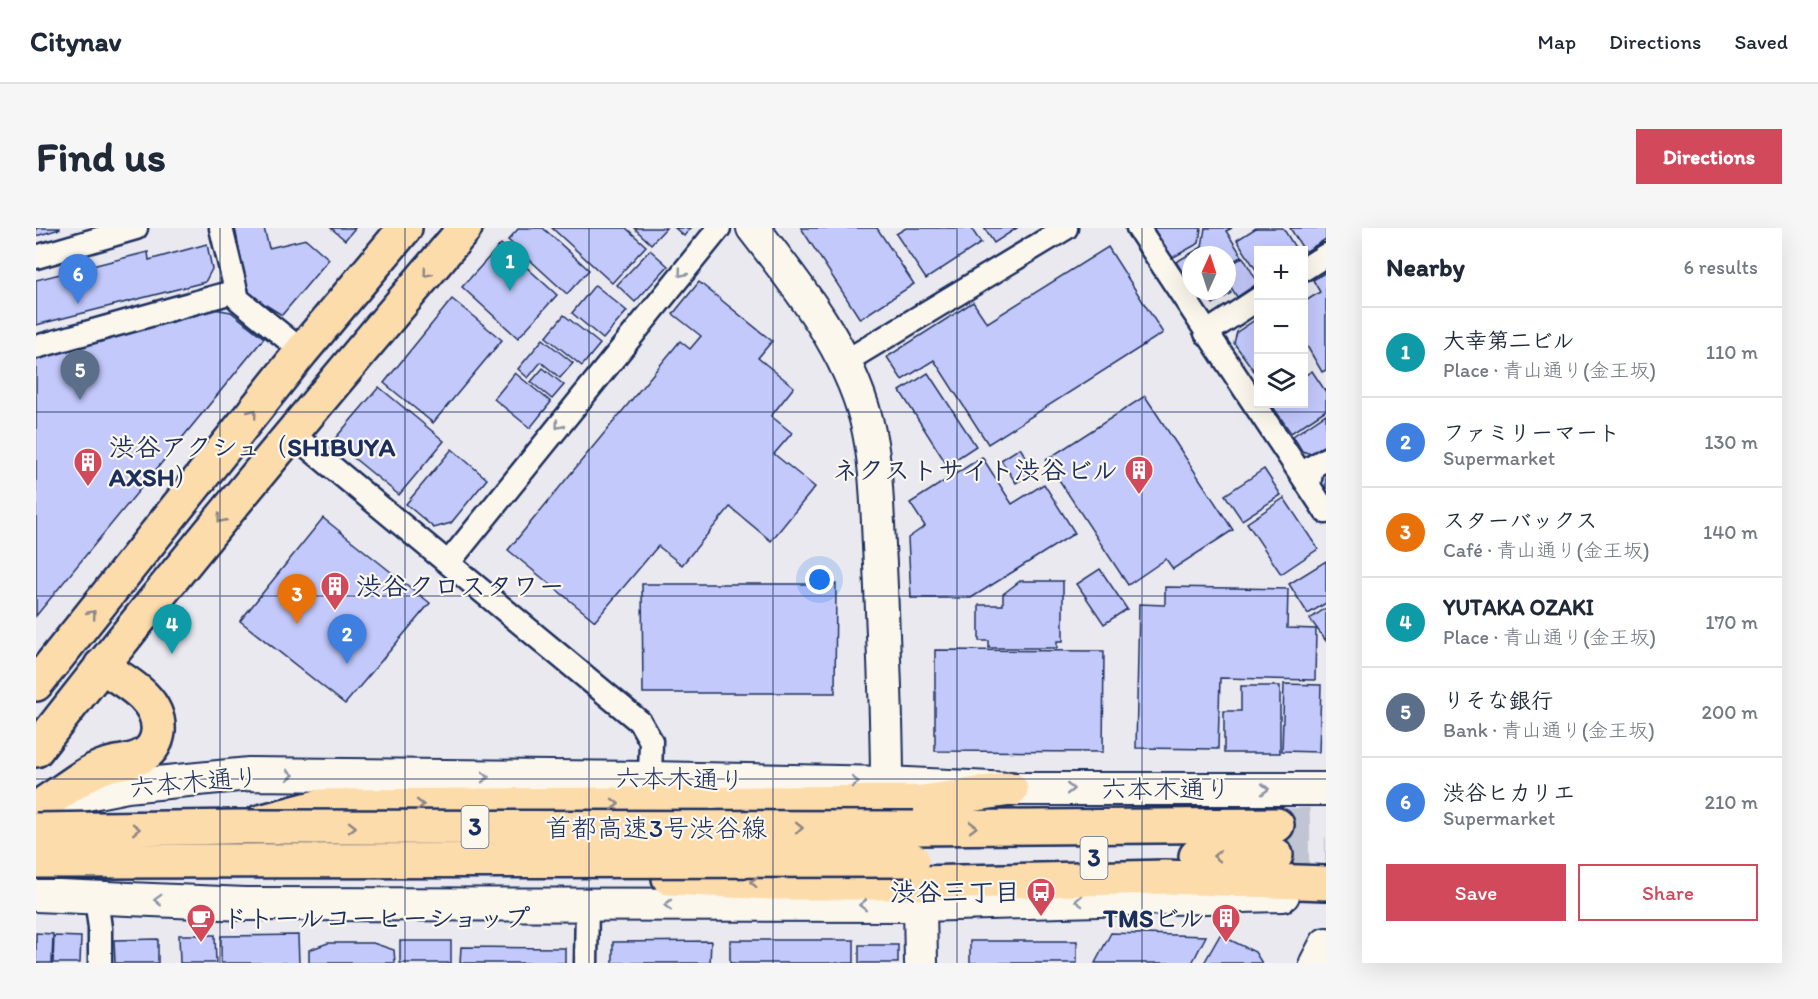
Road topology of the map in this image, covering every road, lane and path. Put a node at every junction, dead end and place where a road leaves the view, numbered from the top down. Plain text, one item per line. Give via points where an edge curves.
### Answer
1 (136, 228) edge
2 (221, 228) edge
3 (405, 228) edge
4 (465, 228) edge
5 (719, 228) edge
6 (753, 228) edge
7 (1066, 228) edge
8 (1138, 228) edge
9 (1326, 255) edge
10 (36, 257) edge
11 (1308, 266) edge
12 (237, 291) junction
13 (1256, 300) edge
14 (1206, 333) junction
15 (36, 347) edge
16 (302, 351) junction
17 (843, 363) junction
18 (291, 433) junction
19 (1326, 459) edge
20 (1309, 485) junction
21 (1326, 512) edge
22 (449, 562) junction
23 (101, 666) junction
24 (42, 670) edge
25 (36, 750) edge
26 (650, 778) junction
27 (887, 783) junction
28 (127, 786) junction
29 (1011, 789) junction
30 (1326, 789) edge
31 (39, 812) edge
32 (919, 815) junction
33 (51, 861) edge
34 (917, 883) junction
35 (1326, 883) edge
36 (1326, 891) edge
37 (36, 895) edge
38 (96, 898) junction
39 (587, 905) junction
40 (1326, 944) edge
41 (100, 963) edge
42 (586, 963) edge
43 (921, 963) edge
44 (1316, 963) edge

1 - 10 street
2 - 12 street
3 - 16 highway
4 -> 18 highway
5 -> 22 street
6 - 17 main road via 817,313
7 - 17 street
8 - 14 street
9 - 11 street
12 - 15 street
12 - 16 street via 238,299
13 - 14 street
14 - 20 street
24 -> 16 highway
17 - 27 main road via 866,419 876,493
18 - 22 street
18 -> 23 highway
19 - 20 street via 1312,467
20 - 21 street
22 - 26 street via 640,722 651,741
23 - 25 highway
23 - 31 highway via 152,706 157,716 157,737 145,754 135,760 103,766
26 -> 27 main road, 六本木通り
28 -> 26 main road, 六本木通り via 249,774
27 - 29 main road, 六本木通り
28 - 31 main road, 六本木通り
28 - 38 main road via 108,814 95,848
29 -> 30 main road, 六本木通り
29 - 32 highway
31 -> 32 highway, 首都高速3号渋谷線 / 3, bridge via 238,827
32 -> 34 highway, 首都高速3号渋谷線 / 3 via 1276,840
34 -> 33 highway, 首都高速3号渋谷線 / 3, bridge
34 - 35 highway via 1165,878
36 -> 34 main road via 1269,896
34 -> 39 main road
34 - 43 main road
37 - 38 main road
39 -> 38 main road via 245,904
38 - 41 street
39 - 42 street
40 - 44 main road

